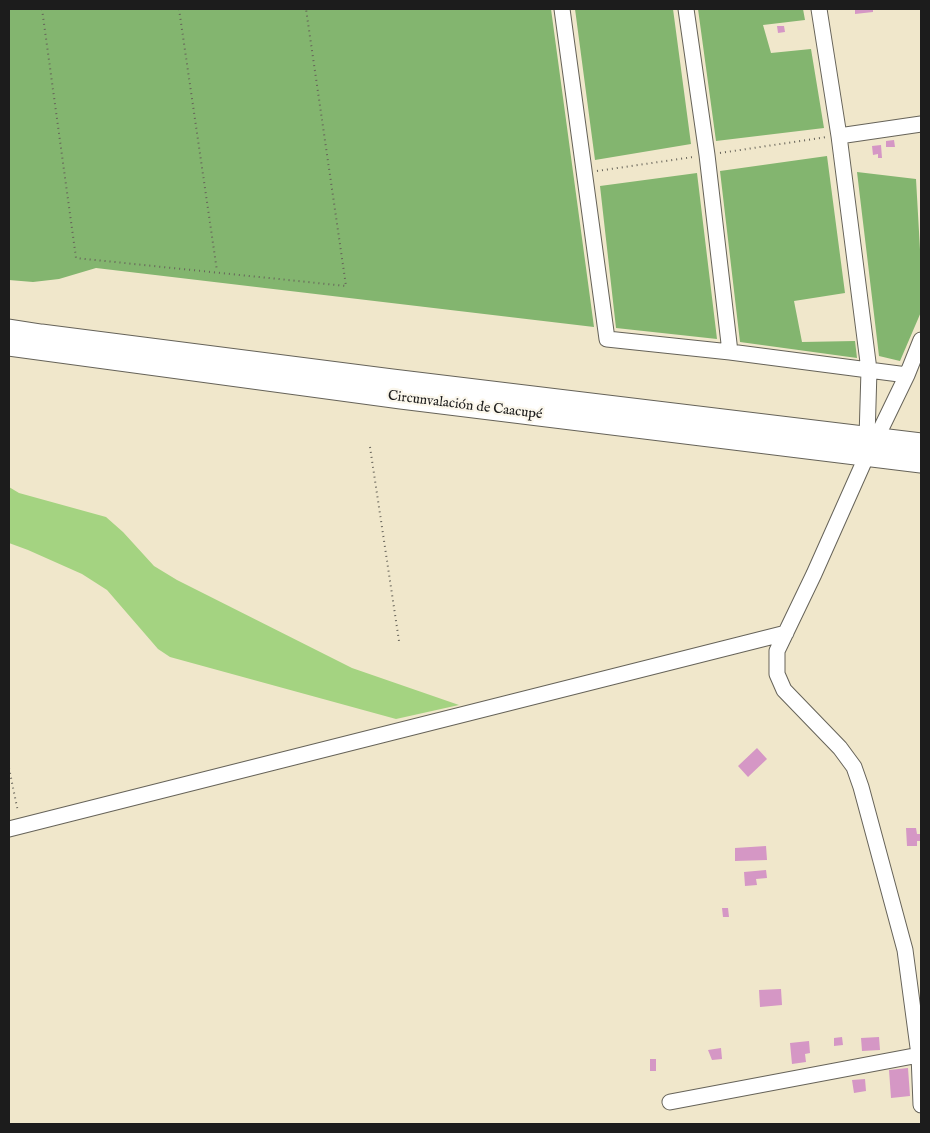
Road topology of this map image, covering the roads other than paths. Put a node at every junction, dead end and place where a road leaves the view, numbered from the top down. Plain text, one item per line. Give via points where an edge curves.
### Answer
1 (562, 9) edge
2 (686, 9) edge
3 (819, 9) edge
4 (921, 124) edge
5 (839, 136) junction
6 (9, 330) edge
7 (921, 340) edge
8 (9, 345) edge
9 (730, 352) junction
10 (868, 370) junction
11 (908, 375) junction
12 (870, 444) junction
13 (921, 444) edge
14 (921, 462) edge
15 (786, 633) junction
16 (15, 827) edge
17 (915, 969) edge
18 (919, 1055) junction
19 (670, 1102) dead end
20 (921, 1105) edge

1 - 9 street via 607,340
2 - 9 street
3 - 5 street
4 - 5 street
5 - 10 street
6 - 12 highway, Circunvalación de Caacupé
7 - 11 street
8 - 12 highway, Circunvalación de Caacupé via 382,396
9 - 10 street
10 - 11 street
10 - 12 street
11 - 12 street
12 - 13 highway, Circunvalación de Caacupé
12 - 14 highway, Circunvalación de Caacupé
12 - 15 street
15 - 16 street
15 - 17 street via 777,652 777,674 784,690 854,767 905,950
17 - 18 street
18 - 19 street
18 - 20 street

